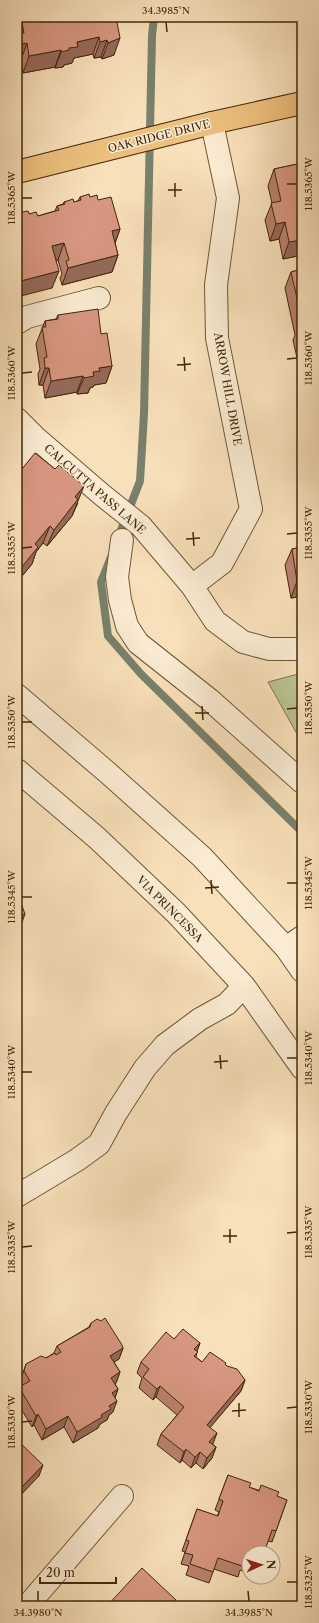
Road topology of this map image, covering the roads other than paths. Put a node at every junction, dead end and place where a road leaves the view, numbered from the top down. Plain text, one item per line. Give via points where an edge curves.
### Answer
1 (302, 103) edge
2 (212, 123) junction
3 (17, 172) edge
4 (99, 298) dead end
5 (17, 323) edge
6 (17, 419) edge
7 (34, 437) junction
8 (17, 458) edge
9 (122, 540) dead end
10 (192, 586) junction
11 (302, 649) edge
12 (17, 695) edge
13 (17, 770) edge
14 (302, 782) edge
15 (294, 942) edge
16 (302, 971) edge
17 (244, 986) junction
18 (302, 1068) edge
19 (17, 1196) edge
20 (122, 1496) dead end
21 (27, 1606) edge

1 - 2 main road, OAK RIDGE DRIVE
2 - 3 main road, OAK RIDGE DRIVE
2 - 10 street, ARROW HILL DRIVE via 228,198 216,285 217,338 251,509 222,563
4 - 5 street via 27,317
6 - 7 street, CALCUTTA PASS LANE
7 - 8 street
7 - 10 street, CALCUTTA PASS LANE via 141,526
9 - 14 street via 117,577 120,600 127,626 138,643 210,700
10 - 11 street, CALCUTTA PASS LANE via 215,621 243,642 269,649
12 - 15 street via 108,773
13 - 17 street, VIA PRINCESSA via 97,838 165,902
15 - 16 street
17 - 18 street, VIA PRINCESSA
17 - 19 street via 227,1004 200,1019 165,1045 145,1068 98,1144 77,1160
20 - 21 street

